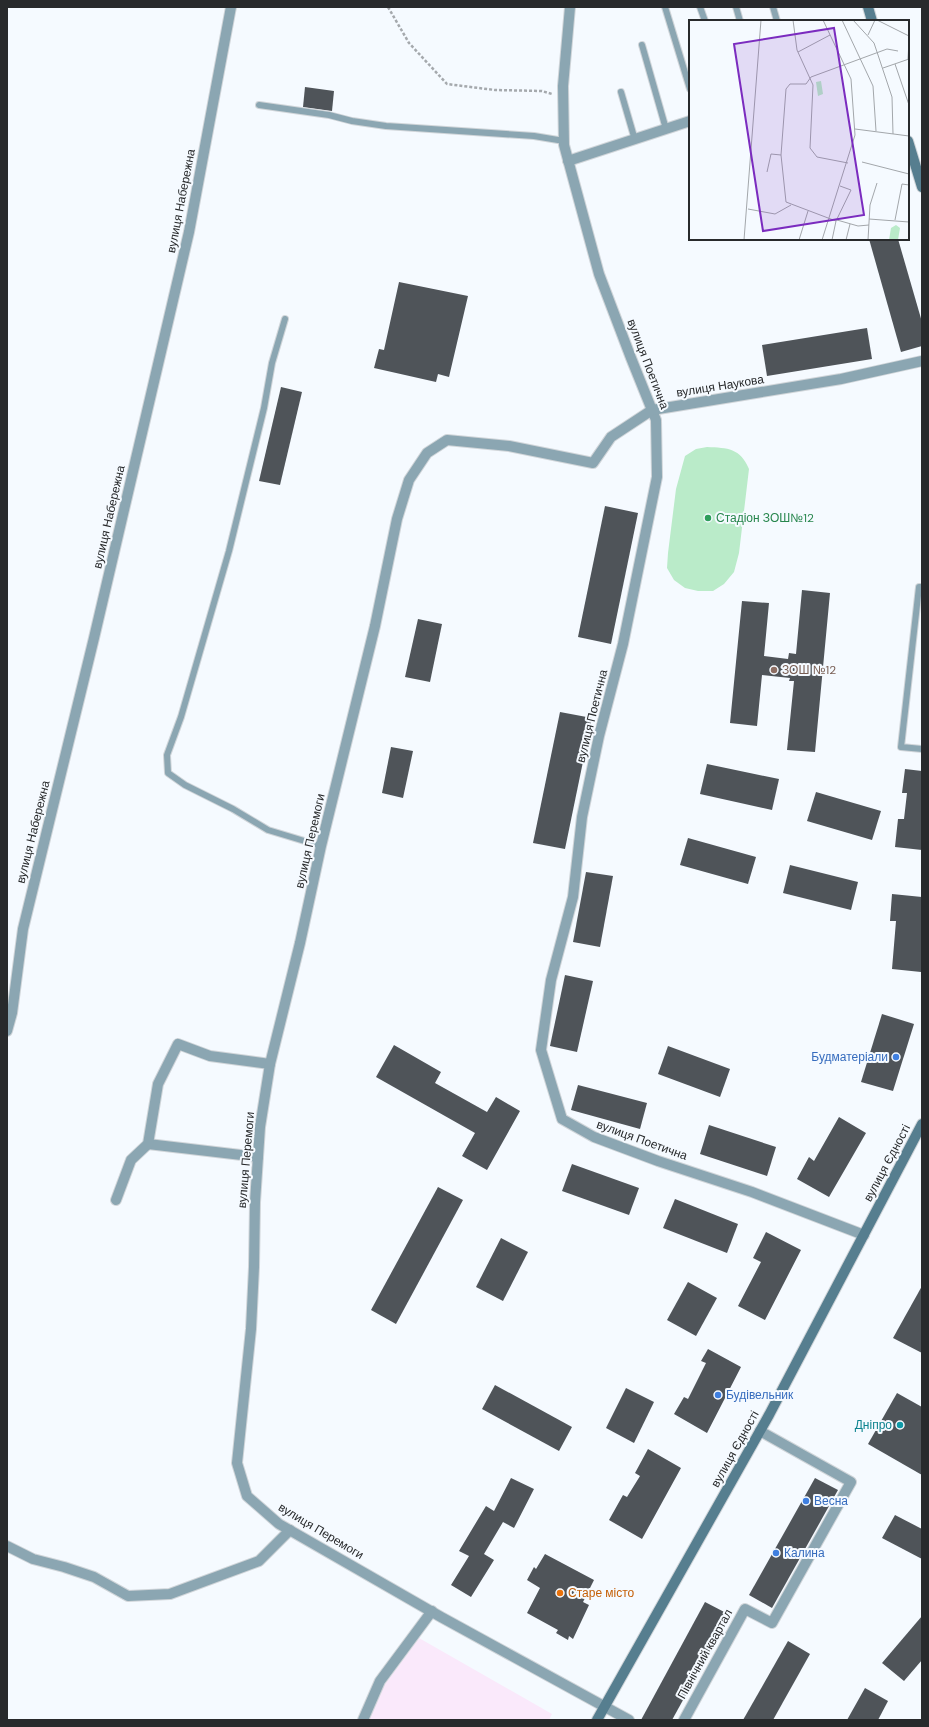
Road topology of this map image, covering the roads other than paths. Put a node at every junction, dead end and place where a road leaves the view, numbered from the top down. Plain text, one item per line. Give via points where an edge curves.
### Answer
1 (231, 7) edge
2 (570, 7) edge
3 (665, 7) edge
4 (700, 7) edge
5 (736, 7) edge
6 (773, 7) edge
7 (868, 7) edge
8 (705, 20) edge
9 (740, 20) edge
10 (778, 20) edge
11 (872, 20) edge
12 (642, 45) dead end
13 (689, 86) edge
14 (621, 92) dead end
15 (259, 105) dead end
16 (689, 121) edge
17 (666, 129) junction
18 (635, 140) junction
19 (564, 141) junction
20 (909, 144) edge
21 (568, 161) junction
22 (922, 187) edge
23 (285, 319) dead end
24 (922, 361) edge
25 (652, 410) junction
26 (446, 440) joint
27 (922, 587) edge
28 (922, 749) edge
29 (321, 846) junction
30 (7, 1031) edge
31 (270, 1064) junction
32 (922, 1124) edge
33 (148, 1144) junction
34 (258, 1157) junction
35 (116, 1200) dead end
36 (864, 1235) junction
37 (760, 1431) junction
38 (290, 1530) junction
39 (7, 1546) edge
40 (432, 1611) junction
41 (605, 1706) junction
42 (363, 1720) edge
43 (597, 1720) edge
44 (629, 1720) edge
45 (684, 1720) edge

1 - 30 street, вулиця Набережна via 189,232 23,929 12,1013
2 - 19 street, вулиця Поетична via 563,96
3 - 13 lane
4 - 8 lane
5 - 9 lane
6 - 10 lane
7 - 11 street
12 - 17 lane
14 - 18 lane
15 - 19 lane via 386,126 534,136
16 - 17 street
17 - 18 street
18 - 21 street
19 - 21 street, вулиця Поетична
20 - 22 street
21 - 25 street, вулиця Поетична via 600,274
23 - 29 lane via 272,363 264,408 229,551 181,717 167,754 168,773 268,830
24 - 25 street, вулиця Наукова via 841,379
25 - 26 street, вулиця Наукова via 611,437 593,463 509,446
25 - 36 street, вулиця Поетична via 656,420 657,477 623,644 599,736 582,817 573,897 551,980 542,1050 562,1119 594,1138 752,1192
26 - 29 street, вулиця Перемоги via 427,453 409,480 397,520 375,626
27 - 28 lane via 919,586 901,747
29 - 31 street, вулиця Перемоги
31 - 33 street via 210,1056 178,1044 158,1084
31 - 34 street, вулиця Перемоги
32 - 36 street, вулиця Єдності
33 - 34 street
33 - 35 street via 131,1160
34 - 38 street, вулиця Перемоги via 251,1329 237,1463 247,1496 279,1524
36 - 37 street, вулиця Єдності
37 - 41 street, вулиця Єдності
37 - 45 street, Північний квартал via 851,1482 772,1623 745,1609
38 - 39 street via 259,1561 170,1594 128,1596 94,1577 33,1559
38 - 40 street, вулиця Перемоги
40 - 41 street, вулиця Перемоги
40 - 42 street via 380,1681
41 - 43 street, вулиця Єдності
41 - 44 street

